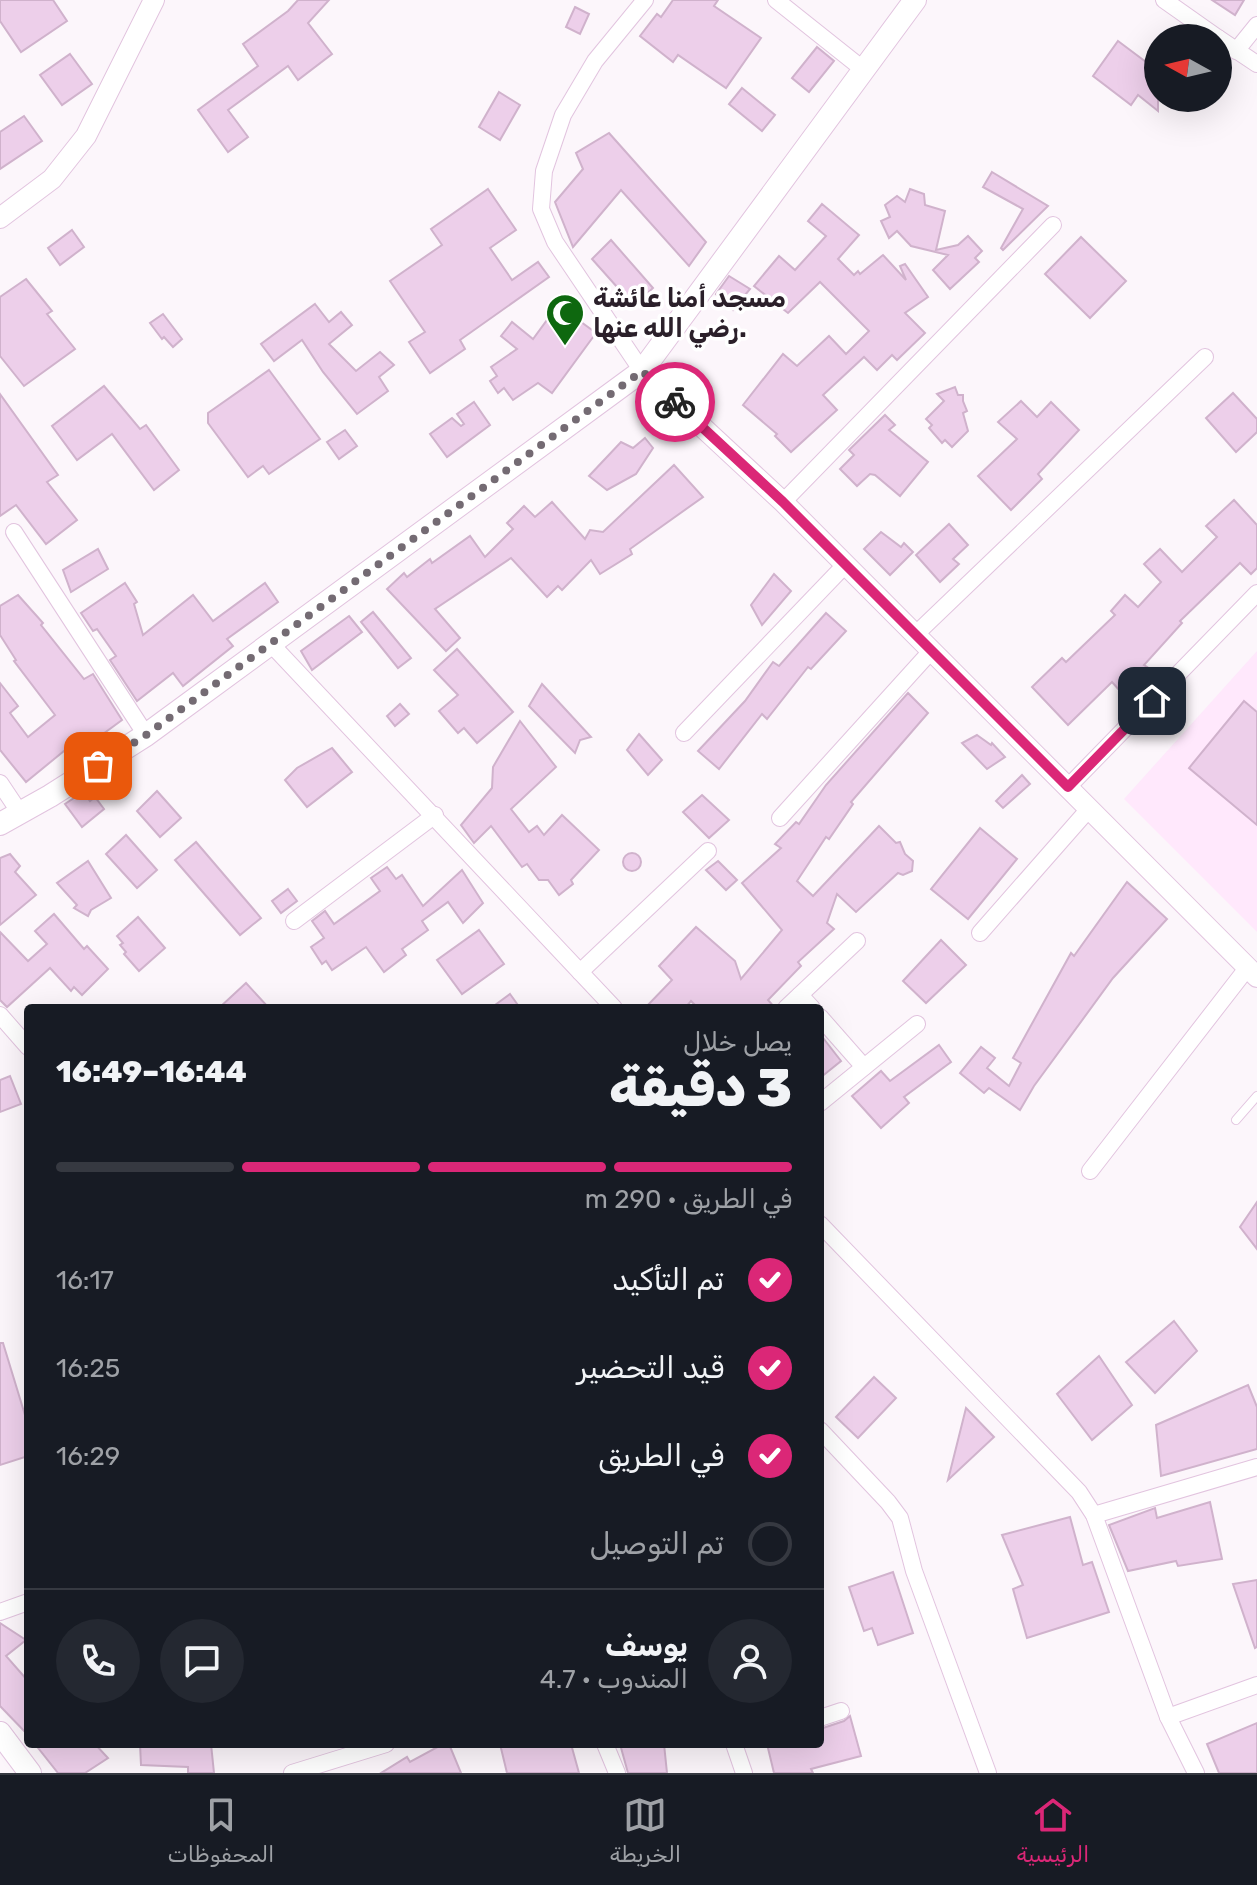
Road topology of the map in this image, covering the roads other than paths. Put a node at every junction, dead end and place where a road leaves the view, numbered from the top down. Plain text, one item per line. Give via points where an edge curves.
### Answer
1 (154, 0) edge
2 (645, 0) edge
3 (776, 0) edge
4 (915, 0) edge
5 (1164, 0) edge
6 (1198, 24) edge
7 (1257, 25) edge
8 (1232, 48) edge
9 (1236, 51) junction
10 (1257, 64) edge
11 (864, 70) junction
12 (0, 218) edge
13 (1053, 225) dead end
14 (1205, 357) dead end
15 (642, 371) junction
16 (783, 502) junction
17 (14, 532) dead end
18 (845, 565) junction
19 (1257, 593) edge
20 (916, 634) junction
21 (271, 644) junction
22 (932, 650) junction
23 (684, 733) dead end
24 (146, 735) junction
25 (0, 783) edge
26 (1068, 787) junction
27 (1088, 810) junction
28 (20, 813) junction
29 (435, 815) junction
30 (780, 818) dead end
31 (0, 824) edge
32 (708, 851) dead end
33 (294, 921) dead end
34 (980, 933) dead end
35 (857, 941) dead end
36 (580, 972) junction
37 (1252, 972) edge
38 (800, 995) junction
39 (606, 1004) edge
40 (790, 1004) edge
41 (808, 1004) edge
42 (0, 1015) edge
43 (824, 1022) edge
44 (917, 1024) dead end
45 (24, 1042) edge
46 (864, 1067) junction
47 (1257, 1096) edge
48 (824, 1100) edge
49 (1236, 1120) dead end
50 (1090, 1171) dead end
51 (824, 1228) edge
52 (824, 1434) edge
53 (1257, 1467) edge
54 (1094, 1515) junction
55 (24, 1603) edge
56 (0, 1612) edge
57 (1257, 1685) edge
58 (841, 1711) dead end
59 (824, 1717) edge
60 (1168, 1717) junction
61 (0, 1733) edge
62 (373, 1748) edge
63 (607, 1748) edge
64 (735, 1748) edge
65 (30, 1773) edge
66 (292, 1773) edge
67 (617, 1773) edge
68 (744, 1773) edge
69 (988, 1773) edge
70 (1196, 1773) edge

1 - 12 street via 86,136 52,179
2 - 15 street via 595,61 563,115 544,171 541,209 555,242
3 - 11 street
4 - 11 main road
5 - 6 street
7 - 9 street
8 - 9 street
9 - 10 street
11 - 15 main road
13 - 16 street
14 - 20 street
15 - 16 street
15 - 21 main road
16 - 18 street
17 - 24 street
18 - 20 street
18 - 23 street
19 - 26 street
20 - 22 street
21 - 24 main road
21 - 29 street
22 - 26 street
22 - 30 street
24 - 28 main road
25 - 28 street
26 - 27 street
27 - 34 street
27 - 37 street
28 - 31 main road
29 - 33 street
29 - 36 street
32 - 36 street
35 - 38 street
36 - 39 street
37 - 50 street
38 - 40 street
38 - 41 street
42 - 45 street
43 - 46 street
44 - 46 street
46 - 48 street
47 - 49 lane
51 - 54 street via 1079,1492
52 - 69 street via 900,1518 914,1571
53 - 54 street
54 - 60 street
55 - 56 street
57 - 60 street
58 - 59 street
60 - 70 street
61 - 65 main road
62 - 66 street
63 - 67 street
64 - 68 street

